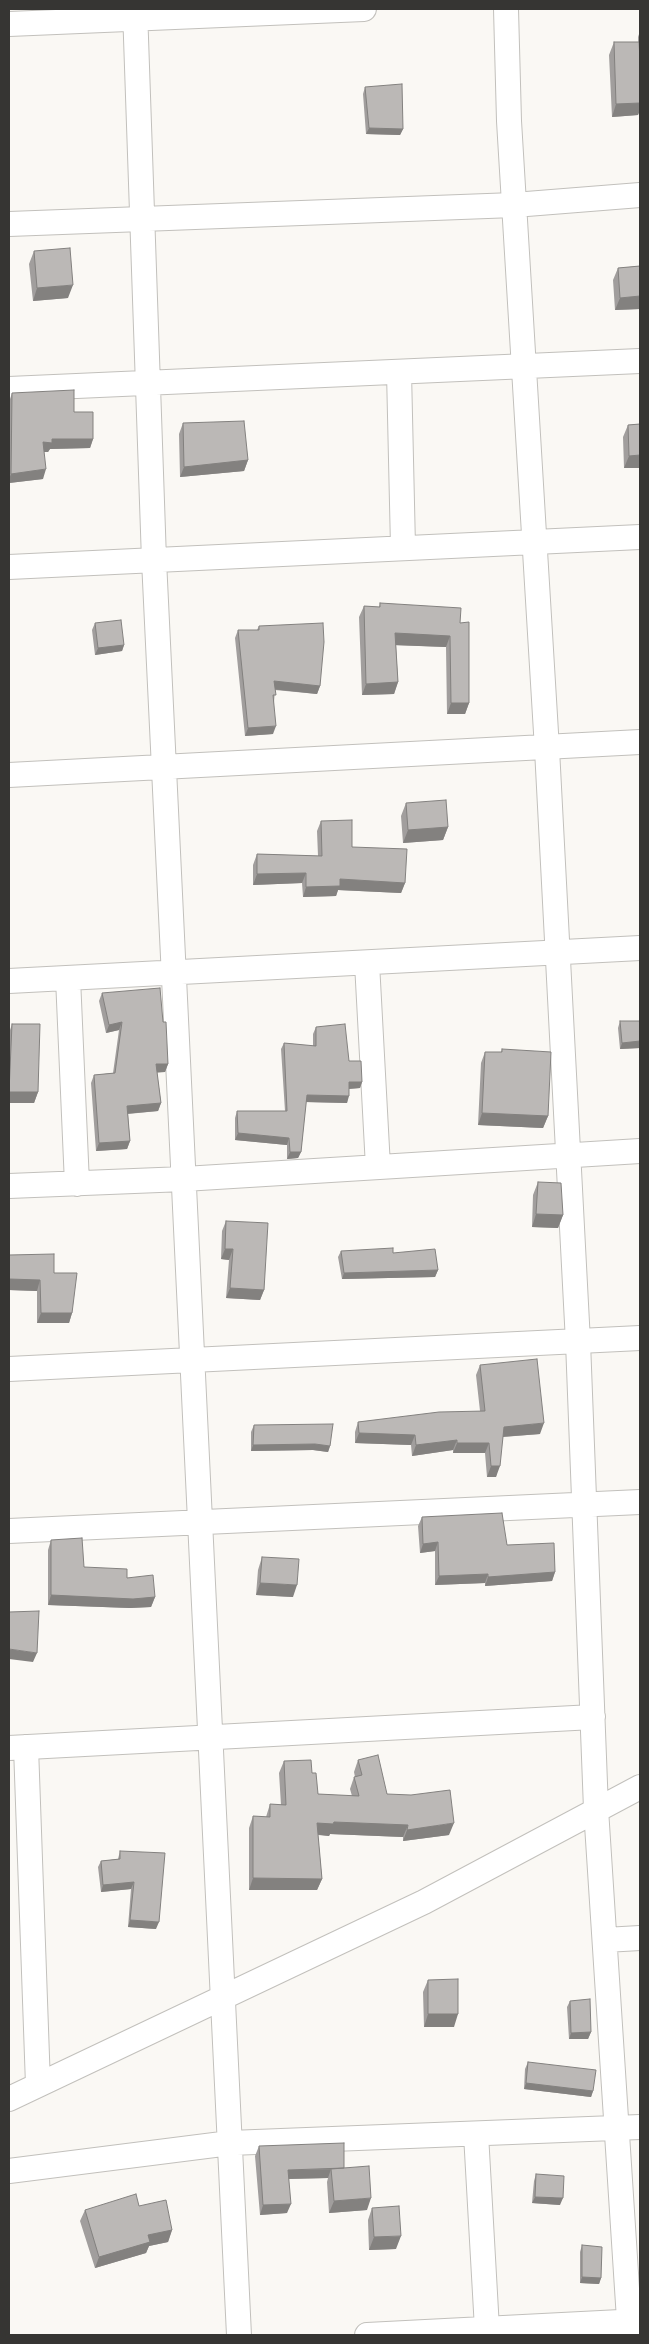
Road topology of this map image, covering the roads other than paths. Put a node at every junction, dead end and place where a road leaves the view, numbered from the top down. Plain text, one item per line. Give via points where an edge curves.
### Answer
1 (364, 9) edge
2 (506, 9) edge
3 (136, 14) edge
4 (9, 24) edge
5 (640, 195) edge
6 (514, 204) junction
7 (142, 219) junction
8 (9, 224) edge
9 (640, 361) edge
10 (523, 366) junction
11 (399, 372) junction
12 (148, 383) junction
13 (9, 389) edge
14 (640, 537) edge
15 (535, 541) junction
16 (403, 548) junction
17 (154, 560) junction
18 (9, 567) edge
19 (640, 742) edge
20 (547, 749) junction
21 (164, 768) junction
22 (9, 774) edge
23 (640, 948) edge
24 (557, 952) junction
25 (367, 963) junction
26 (174, 974) junction
27 (68, 978) junction
28 (9, 981) edge
29 (640, 1151) edge
30 (568, 1155) junction
31 (378, 1167) junction
32 (184, 1179) junction
33 (78, 1184) junction
34 (9, 1186) edge
35 (640, 1338) edge
36 (578, 1342) junction
37 (193, 1359) junction
38 (9, 1369) edge
39 (640, 1502) edge
40 (586, 1504) junction
41 (202, 1523) junction
42 (9, 1531) edge
43 (593, 1717) junction
44 (212, 1738) junction
45 (17, 1748) edge
46 (640, 1787) edge
47 (596, 1810) junction
48 (640, 1938) edge
49 (605, 1940) junction
50 (223, 1997) junction
51 (38, 2085) junction
52 (9, 2099) edge
53 (629, 2128) edge
54 (476, 2134) junction
55 (230, 2143) junction
56 (9, 2171) edge
57 (633, 2326) edge
58 (487, 2329) junction
59 (239, 2335) edge
60 (367, 2335) edge

1 - 3 street
2 - 6 street
3 - 4 street
3 - 7 street
5 - 6 street
6 - 7 street
6 - 10 street
7 - 8 street
7 - 12 street
9 - 10 street
10 - 11 street
10 - 15 street
11 - 12 street
11 - 16 street
12 - 13 street
12 - 17 street
14 - 15 street
15 - 16 street
15 - 20 street
16 - 17 street
17 - 18 street
17 - 21 street
19 - 20 street
20 - 21 street
20 - 24 street
21 - 22 street
21 - 26 street
23 - 24 street
24 - 25 street
24 - 30 street
25 - 26 street
25 - 31 street
26 - 27 street
26 - 32 street
27 - 28 street
27 - 33 street
29 - 30 street
30 - 31 street
30 - 36 street
31 - 32 street
32 - 33 street
32 - 37 street
33 - 34 street
35 - 36 street
36 - 37 street
36 - 40 street
37 - 38 street
37 - 41 street
39 - 40 street
40 - 41 street
40 - 43 street
41 - 42 street
41 - 44 street
43 - 44 street
43 - 47 street
44 - 45 street
44 - 50 street
45 - 51 street
46 - 47 street
47 - 49 street
47 - 50 street via 424,1902
48 - 49 street
49 - 53 street
50 - 51 street
50 - 55 street
51 - 52 street
53 - 54 street
53 - 57 street
54 - 55 street
54 - 58 street
55 - 56 street
55 - 59 street
57 - 58 street
58 - 60 street

